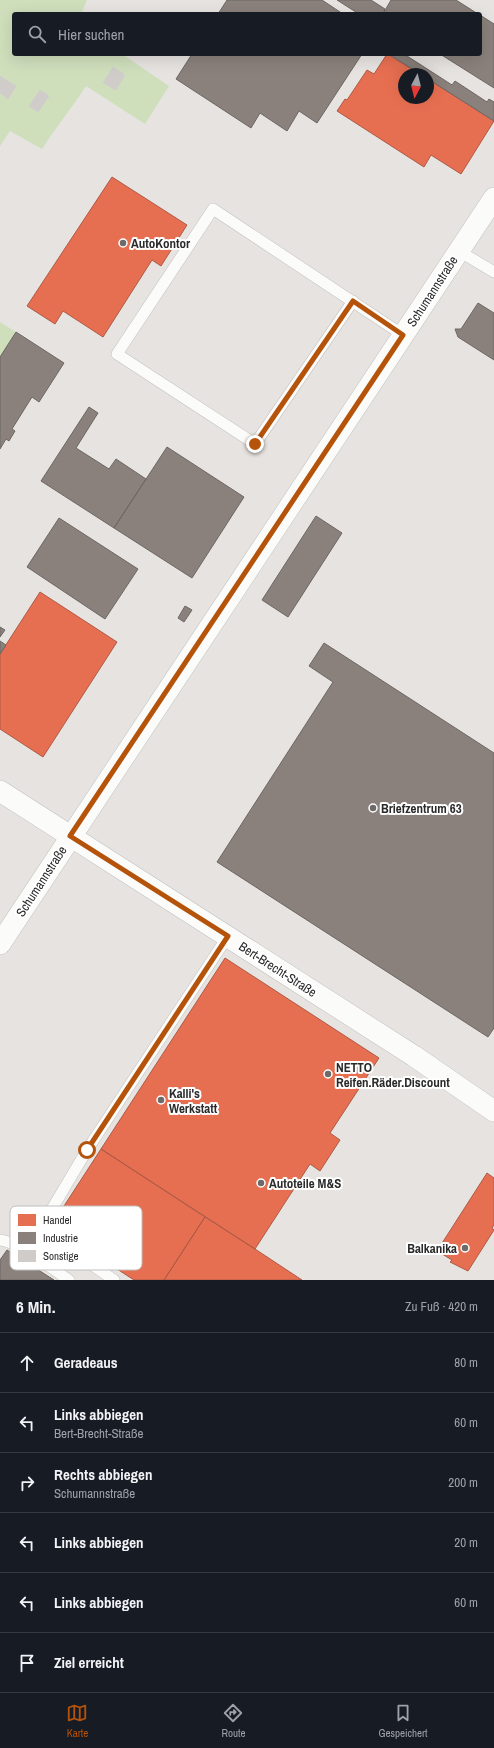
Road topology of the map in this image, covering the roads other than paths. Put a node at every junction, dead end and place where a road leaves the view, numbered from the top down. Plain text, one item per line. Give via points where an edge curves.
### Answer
1 (494, 198) edge
2 (459, 251) junction
3 (494, 272) edge
4 (353, 301) junction
5 (403, 335) junction
6 (0, 791) edge
7 (70, 836) junction
8 (228, 936) junction
9 (0, 944) edge
10 (494, 1111) edge
11 (54, 1206) edge
12 (0, 1240) edge
13 (10, 1243) edge
14 (54, 1270) edge
15 (99, 1270) edge
16 (69, 1280) edge
17 (114, 1280) edge

1 - 2 street, Schumannstraße
2 - 3 lane
2 - 5 street, Schumannstraße
4 - 4 lane via 255,444 117,354 213,209
4 - 5 lane
5 - 7 street, Schumannstraße
6 - 7 street, Bert-Brecht-Straße
7 - 8 street, Bert-Brecht-Straße
7 - 9 street, Schumannstraße
8 - 10 street, Bert-Brecht-Straße
8 - 11 lane via 87,1150
12 - 13 lane
14 - 16 lane
15 - 17 lane

